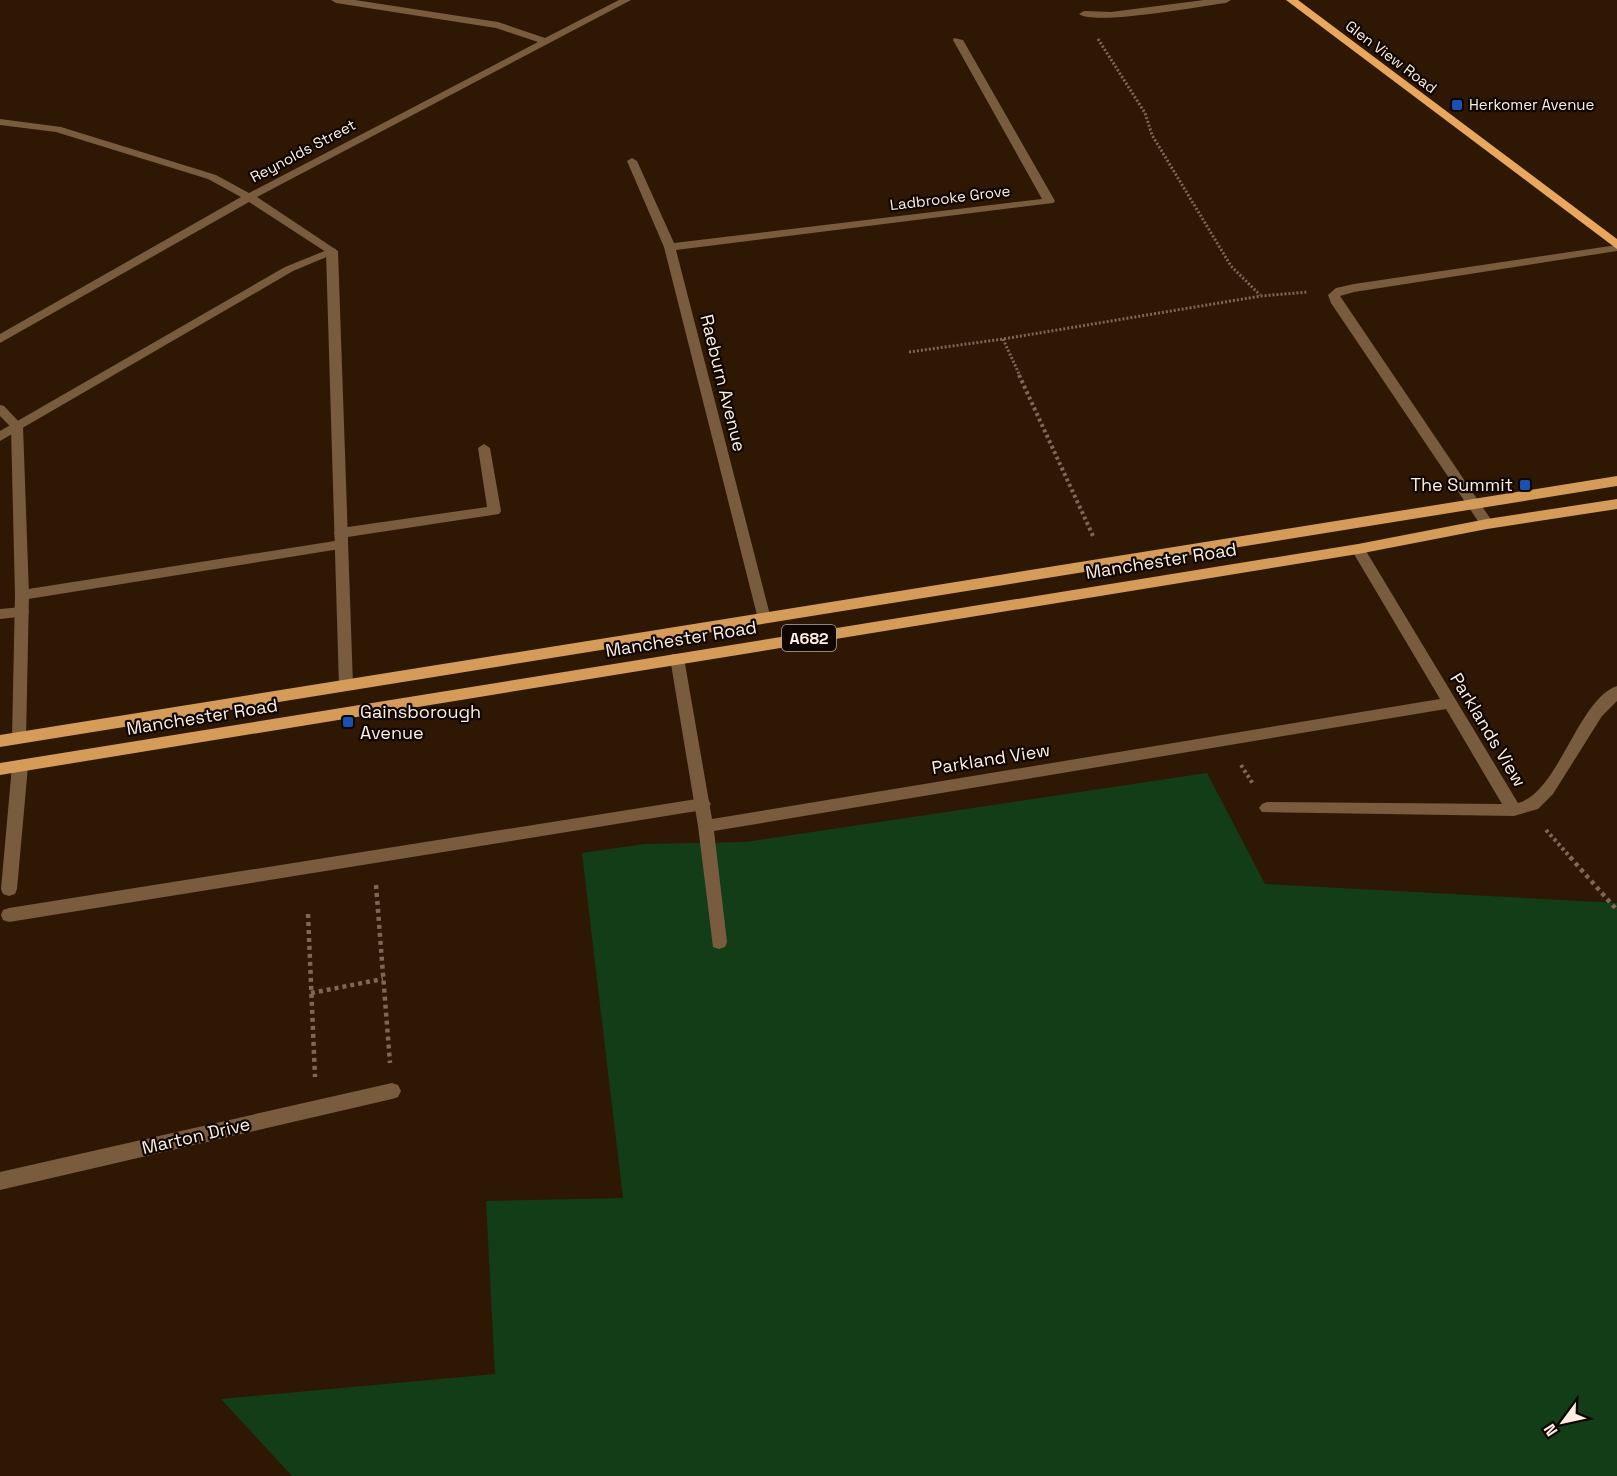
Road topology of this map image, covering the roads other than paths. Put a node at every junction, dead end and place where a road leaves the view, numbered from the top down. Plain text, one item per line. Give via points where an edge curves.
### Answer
1 (336, 0) edge
2 (626, 0) edge
3 (1226, 0) edge
4 (1291, 0) edge
5 (1084, 14) road end
6 (958, 39) dead end
7 (544, 41) junction
8 (0, 122) edge
9 (632, 161) dead end
10 (249, 197) junction
11 (670, 247) junction
12 (1617, 247) edge
13 (332, 251) junction
14 (0, 339) edge
15 (0, 409) edge
16 (17, 426) junction
17 (0, 437) edge
18 (484, 448) dead end
19 (1617, 481) edge
20 (1474, 503) junction
21 (1617, 504) edge
22 (1487, 525) junction
23 (1345, 526) junction
24 (341, 539) junction
25 (1358, 549) junction
26 (995, 582) junction
27 (22, 595) junction
28 (1003, 606) junction
29 (22, 612) junction
30 (0, 614) edge
31 (764, 619) junction
32 (673, 633) junction
33 (773, 644) junction
34 (677, 658) junction
35 (346, 686) junction
36 (1617, 692) edge
37 (1449, 704) junction
38 (348, 713) junction
39 (19, 738) junction
40 (0, 741) edge
41 (20, 766) junction
42 (0, 769) edge
43 (703, 804) junction
44 (1267, 808) road end
45 (1520, 808) junction
46 (706, 826) junction
47 (9, 889) dead end
48 (9, 915) dead end
49 (719, 942) dead end
50 (392, 1091) road end
51 (0, 1181) edge

1 - 7 street via 498,25
2 - 7 street, Reynolds Street
3 - 5 street via 1111,15
4 - 12 highway, Glen View Road
6 - 11 street, Ladbrooke Grove via 1048,201
7 - 10 street, Reynolds Street
8 - 10 street via 57,129 212,177
9 - 11 street, Raeburn Avenue
10 - 13 street
10 - 14 street, Reynolds Street
11 - 31 street, Raeburn Avenue
12 - 20 street via 1354,288 1334,295
13 - 16 street via 268,281
13 - 24 street
15 - 16 street
16 - 17 street
16 - 27 street
18 - 24 street via 494,511
19 - 20 main road, Manchester Road / A682
20 - 22 street
20 - 23 main road, Manchester Road / A682
21 - 22 main road, Manchester Road / A682
22 - 25 main road, Manchester Road / A682
23 - 25 main road
23 - 26 main road, Manchester Road / A682
24 - 27 street
24 - 35 street
25 - 28 main road, Manchester Road / A682
25 - 37 street, Parklands View
26 - 28 main road
26 - 31 main road, Manchester Road / A682
27 - 29 street
28 - 33 main road, Manchester Road / A682
29 - 30 street
29 - 39 street
31 - 32 main road, Manchester Road / A682
31 - 33 main road
32 - 34 main road
32 - 35 main road, Manchester Road / A682
33 - 34 main road, Manchester Road / A682
34 - 38 main road, Manchester Road / A682
34 - 43 street
35 - 38 main road
35 - 39 main road, Manchester Road / A682
36 - 45 street via 1597,712 1548,790 1533,804
37 - 45 street, Parklands View
37 - 46 street, Parkland View
38 - 41 main road, Manchester Road / A682
39 - 40 main road, Manchester Road / A682
39 - 41 main road
41 - 42 main road, Manchester Road / A682
41 - 47 street
43 - 46 street
43 - 48 street
44 - 45 street, Parklands View
46 - 49 street
50 - 51 street, Marton Drive

